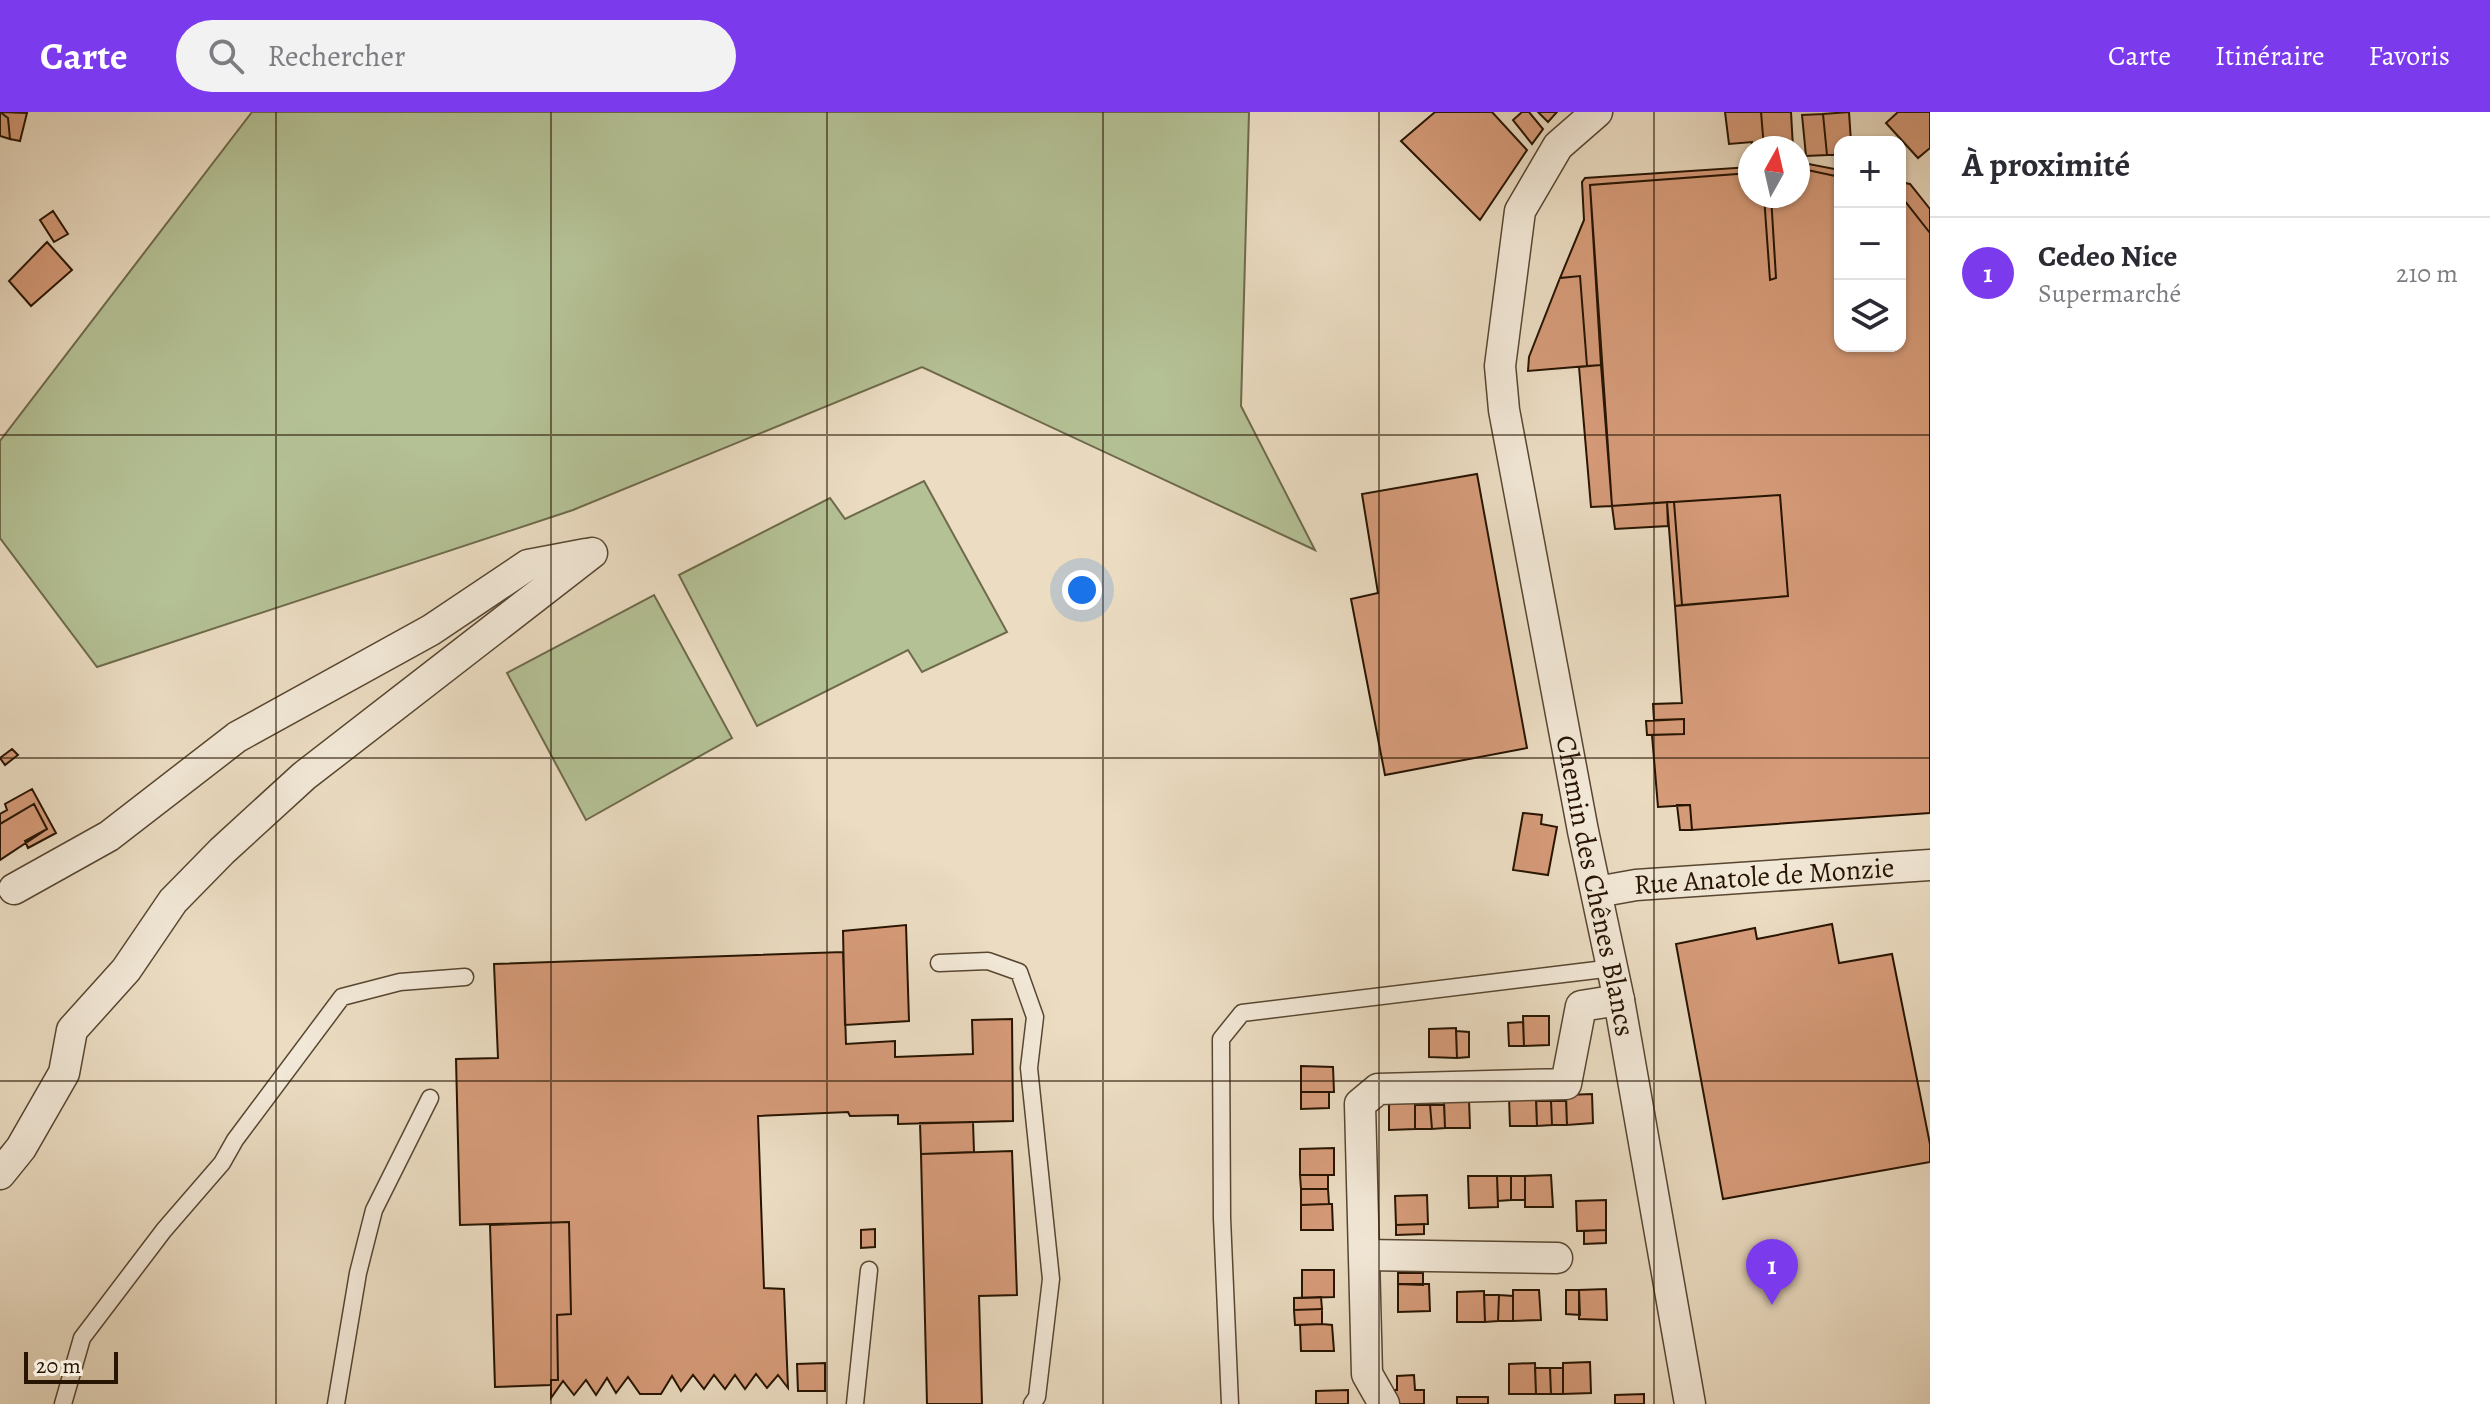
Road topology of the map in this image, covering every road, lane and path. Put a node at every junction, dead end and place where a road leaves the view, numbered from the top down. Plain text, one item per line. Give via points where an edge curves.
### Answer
1 (1597, 112) edge
2 (1930, 865) edge
3 (14, 889) dead end
4 (1597, 892) junction
5 (939, 963) dead end
6 (1613, 968) junction
7 (465, 977) dead end
8 (1619, 1000) junction
9 (430, 1098) dead end
10 (0, 1174) edge
11 (1365, 1255) junction
12 (1557, 1258) dead end
13 (869, 1270) dead end
14 (1039, 1402) edge
15 (63, 1404) edge
16 (336, 1404) edge
17 (855, 1404) edge
18 (1230, 1404) edge
19 (1384, 1404) edge
20 (1690, 1404) edge

1 - 4 street, Chemin des Chênes Blancs via 1558,146 1520,211 1500,366 1504,410
2 - 4 street, Rue Anatole de Monzie
3 - 10 street via 109,836 237,737 431,630 528,565 592,553 304,776 173,901 126,970 72,1030 64,1073
4 - 6 street, Chemin des Chênes Blancs
5 - 14 lane via 988,961 1019,972 1035,1017 1029,1068 1051,1279
6 - 8 street, Chemin des Chênes Blancs
6 - 18 lane via 1242,1013 1221,1039
7 - 15 lane via 400,982 342,997 222,1163 82,1338
8 - 11 street via 1581,1006 1566,1084 1378,1089 1360,1104
8 - 20 street, Chemin des Chênes Blancs
9 - 16 lane via 374,1210
11 - 12 street
11 - 19 street via 1367,1374
13 - 17 lane

